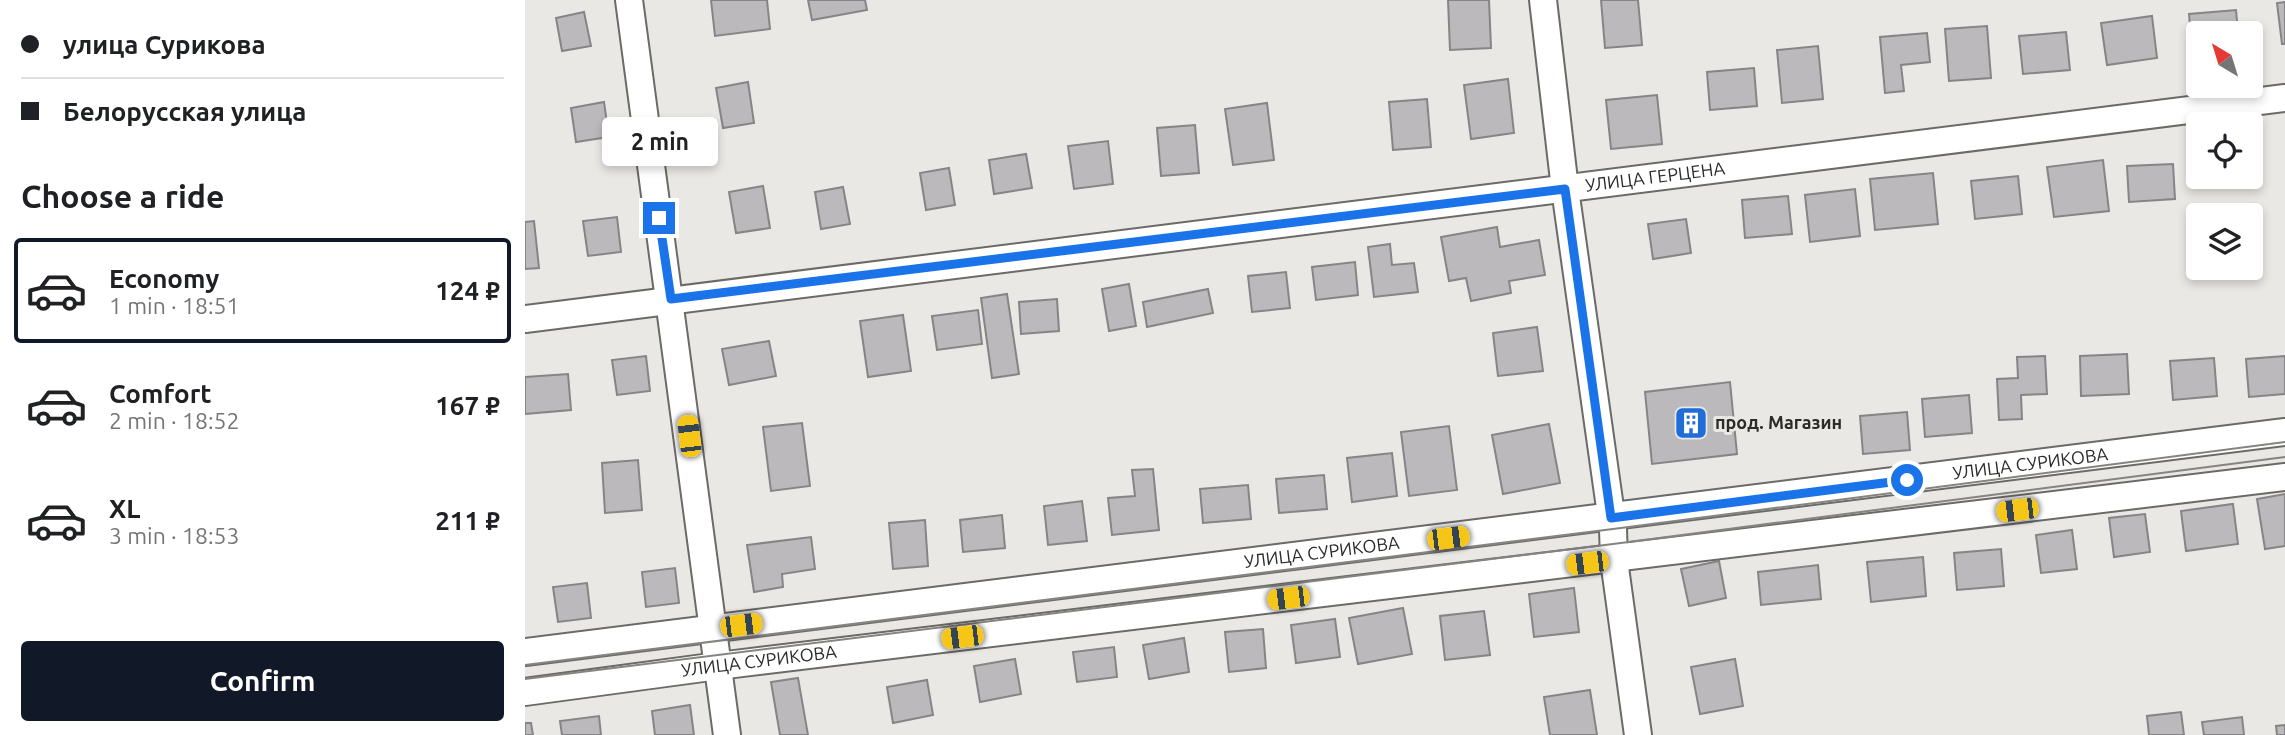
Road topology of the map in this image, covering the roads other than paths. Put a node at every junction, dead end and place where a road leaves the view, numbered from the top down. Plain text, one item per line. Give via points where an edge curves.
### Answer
1 (629, 0) edge
2 (1543, 0) edge
3 (2285, 99) edge
4 (1565, 189) junction
5 (671, 299) junction
6 (525, 319) edge
7 (2285, 432) edge
8 (2285, 477) edge
9 (1611, 518) junction
10 (1614, 559) junction
11 (714, 628) junction
12 (525, 652) edge
13 (717, 666) junction
14 (525, 692) edge
15 (727, 735) edge
16 (1638, 735) edge

1 - 5 street
2 - 4 street
3 - 4 street, УЛИЦА ГЕРЦЕНА
4 - 5 street, УЛИЦА ГЕРЦЕНА
4 - 9 street
5 - 6 street, УЛИЦА ГЕРЦЕНА
5 - 11 street
7 - 9 street, УЛИЦА СУРИКОВА
8 - 10 street, УЛИЦА СУРИКОВА
9 - 10 street
9 - 11 street, УЛИЦА СУРИКОВА
10 - 13 street, УЛИЦА СУРИКОВА
10 - 16 street
11 - 12 street, УЛИЦА СУРИКОВА
11 - 13 street
13 - 14 street, УЛИЦА СУРИКОВА
13 - 15 street

